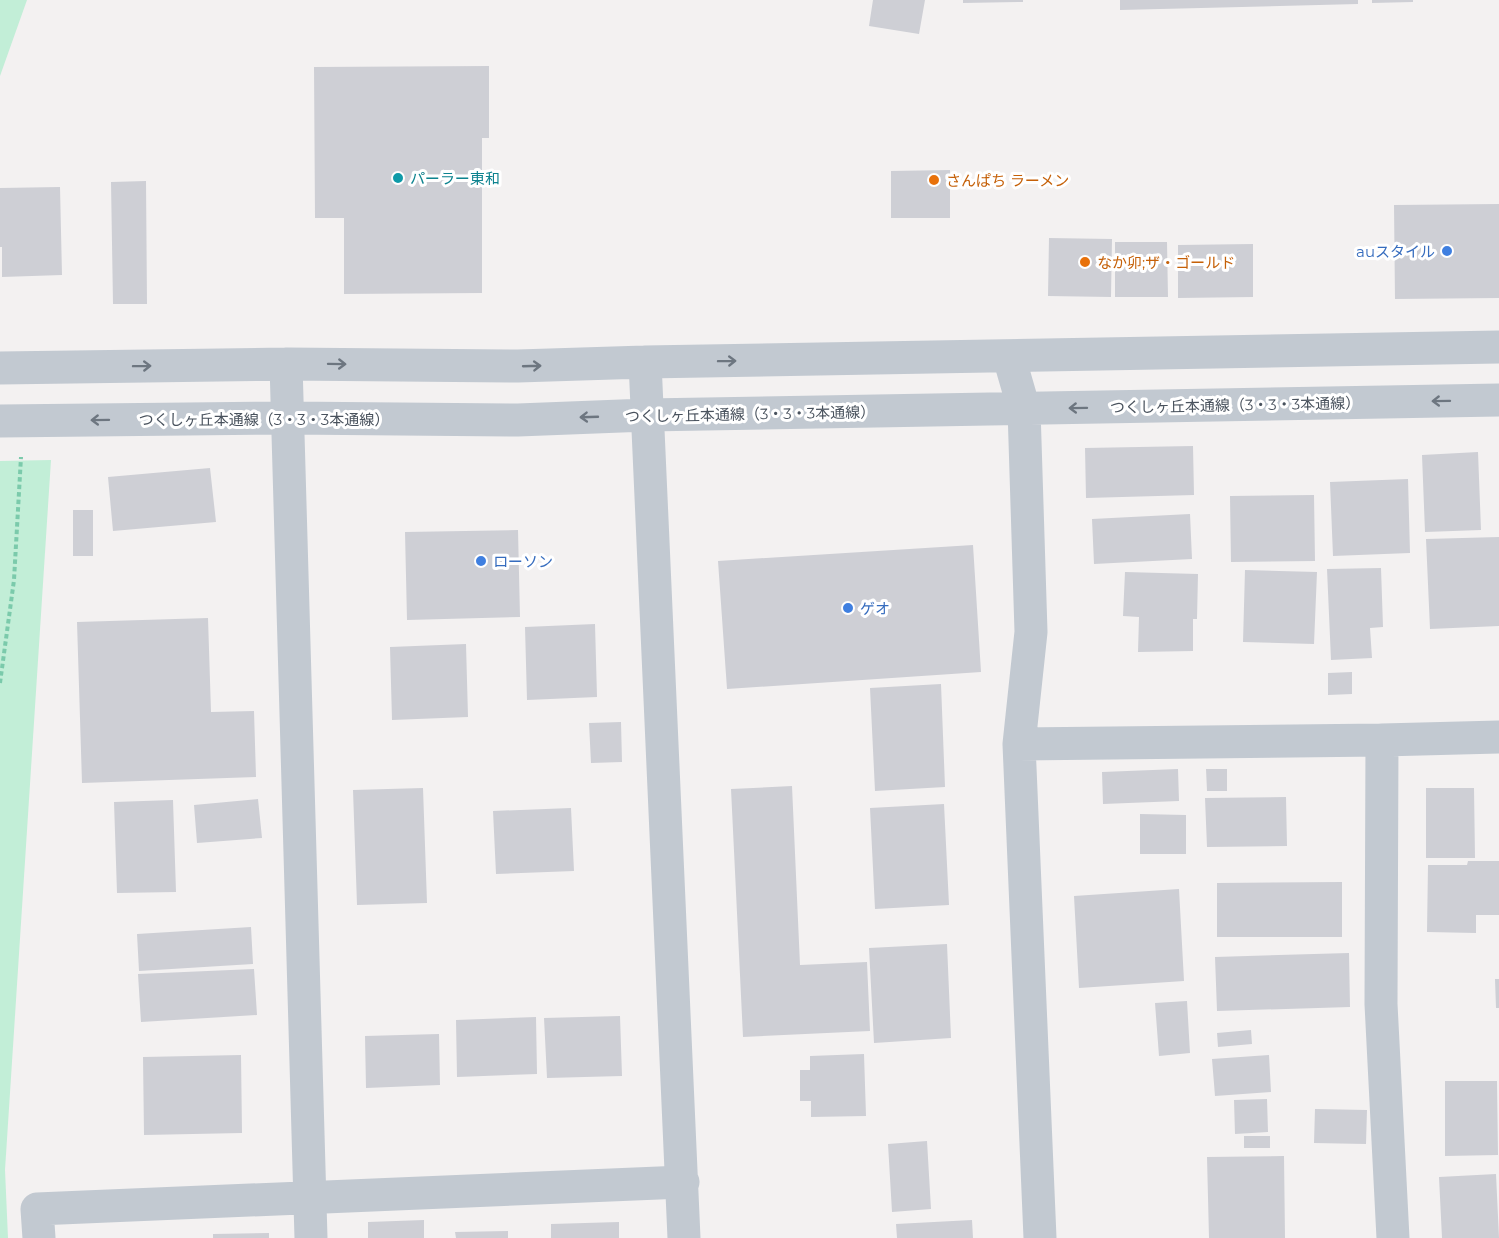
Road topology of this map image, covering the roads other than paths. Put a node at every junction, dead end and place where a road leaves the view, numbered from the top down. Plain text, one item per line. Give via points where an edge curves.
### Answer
1 (1499, 347) edge
2 (1009, 357) junction
3 (645, 362) junction
4 (286, 364) junction
5 (0, 368) edge
6 (1499, 400) edge
7 (1024, 409) junction
8 (647, 415) junction
9 (289, 418) junction
10 (0, 421) edge
11 (1499, 737) edge
12 (1382, 740) junction
13 (1019, 744) junction
14 (683, 1182) junction
15 (309, 1198) junction
16 (39, 1238) edge
17 (311, 1238) edge
18 (684, 1238) edge
19 (1040, 1238) edge
20 (1393, 1238) edge

1 - 2 street
3 -> 2 street
2 - 7 street
4 -> 3 street via 518,366
3 - 8 street
5 -> 4 street
4 - 9 street
6 -> 7 street, つくしヶ丘本通線（3・3・3本通線）
7 - 8 street, つくしヶ丘本通線（3・3・3本通線）
7 - 13 street via 1031,632
8 -> 9 street, つくしヶ丘本通線（3・3・3本通線） via 518,420
8 - 14 street
9 -> 10 street, つくしヶ丘本通線（3・3・3本通線）
9 - 15 street
11 - 12 street
12 - 13 street
12 - 20 street via 1381,1004
13 - 19 street
14 - 15 street
14 - 18 street
15 - 16 street via 37,1209
15 - 17 street

